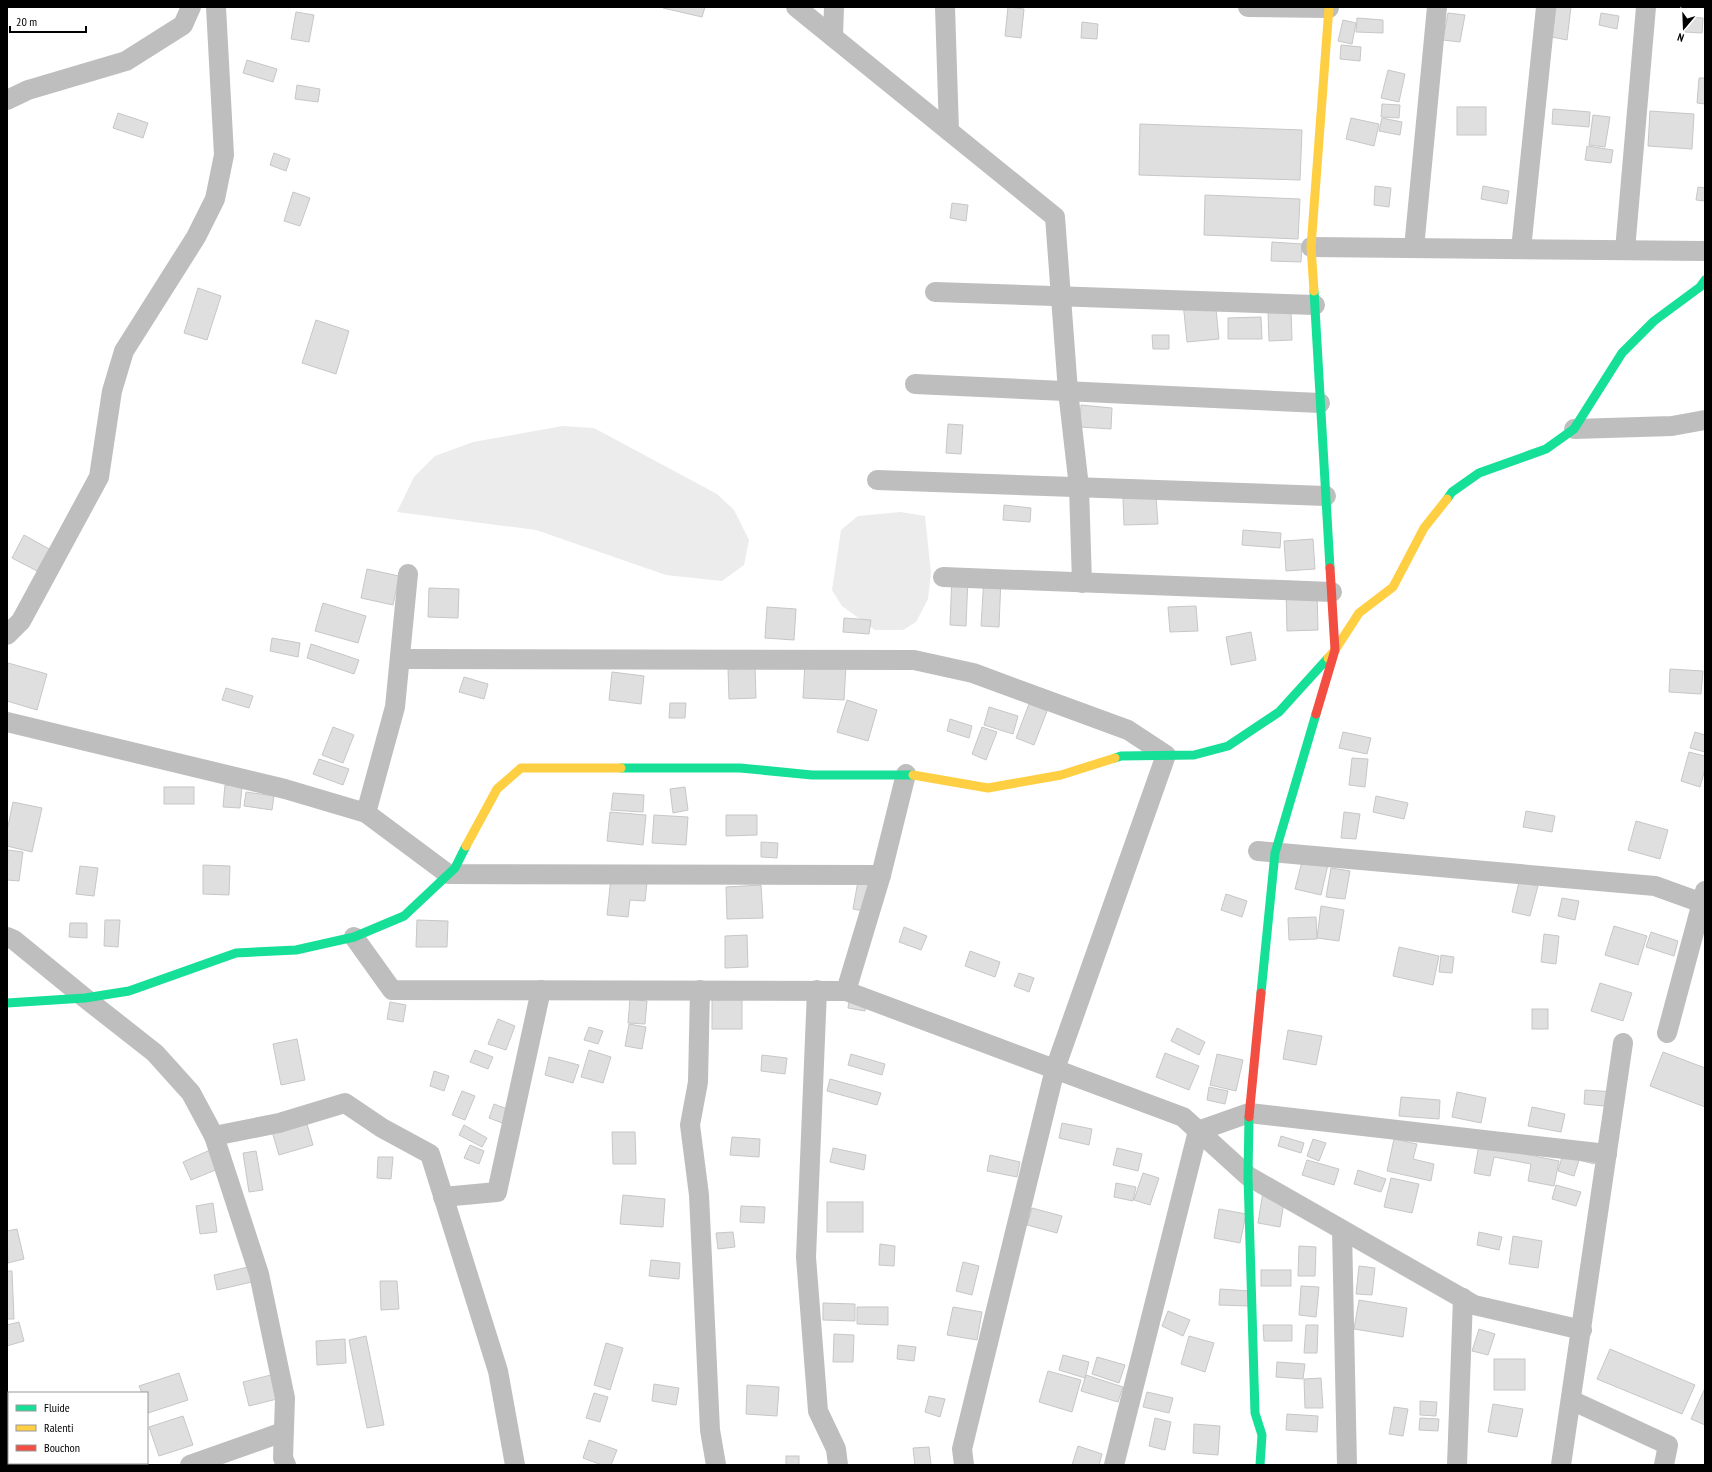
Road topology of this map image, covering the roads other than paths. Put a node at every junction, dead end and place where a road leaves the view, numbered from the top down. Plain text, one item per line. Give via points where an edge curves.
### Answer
1 (192, 7) edge
2 (216, 7) edge
3 (796, 7) edge
4 (834, 7) edge
5 (945, 7) edge
6 (1248, 7) edge
7 (1329, 7) edge
8 (1437, 7) edge
9 (1546, 7) edge
10 (1646, 7) edge
11 (834, 37) junction
12 (7, 100) edge
13 (950, 131) junction
14 (1311, 247) junction
15 (1414, 248) junction
16 (1521, 249) junction
17 (1625, 250) junction
18 (1705, 251) edge
19 (1705, 280) edge
20 (935, 292) dead end
21 (1061, 296) junction
22 (1315, 305) junction
23 (915, 384) dead end
24 (1068, 391) junction
25 (1320, 403) junction
26 (1705, 420) edge
27 (1574, 429) junction
28 (877, 480) dead end
29 (1079, 487) junction
30 (1326, 496) junction
31 (408, 574) dead end
32 (942, 577) dead end
33 (1082, 583) junction
34 (1332, 592) junction
35 (7, 635) edge
36 (1335, 650) junction
37 (400, 659) junction
38 (7, 722) edge
39 (1166, 755) junction
40 (906, 774) junction
41 (366, 813) junction
42 (1266, 852) junction
43 (448, 874) junction
44 (881, 876) junction
45 (1704, 899) edge
46 (7, 937) edge
47 (354, 937) junction
48 (541, 990) junction
49 (700, 990) junction
50 (817, 990) junction
51 (846, 991) junction
52 (85, 998) junction
53 (7, 1003) edge
54 (1667, 1033) dead end
55 (1623, 1043) dead end
56 (1055, 1069) junction
57 (1249, 1113) junction
58 (1198, 1130) junction
59 (214, 1136) junction
60 (1607, 1154) junction
61 (1248, 1176) junction
62 (443, 1197) junction
63 (1342, 1230) junction
64 (1463, 1298) junction
65 (1582, 1330) junction
66 (1571, 1400) junction
67 (284, 1432) junction
68 (190, 1465) edge
69 (286, 1465) edge
70 (516, 1465) edge
71 (716, 1465) edge
72 (838, 1465) edge
73 (964, 1465) edge
74 (1114, 1465) edge
75 (1260, 1465) edge
76 (1347, 1465) edge
77 (1457, 1465) edge
78 (1561, 1465) edge
79 (1664, 1465) edge

1 - 12 street via 183,25 126,61 28,90
2 - 35 street via 224,154 215,199 196,237 124,351 112,391 99,477 21,621
3 - 11 street
4 - 11 street
5 - 13 street
6 - 7 street
7 - 14 street
8 - 15 street
9 - 16 street
10 - 17 street
11 - 13 street
13 - 21 street via 1055,217
14 - 15 street
14 - 22 street
15 - 16 street
16 - 17 street
17 - 18 street
19 - 27 street via 1700,287 1654,321 1622,353
20 - 21 street
21 - 22 street
21 - 24 street
22 - 25 street
23 - 24 street
24 - 25 street
24 - 29 street
25 - 30 street
26 - 27 street via 1672,426
27 - 36 street via 1546,449 1479,473 1452,492 1424,528 1393,588 1359,613
28 - 29 street
29 - 30 street
29 - 33 street
30 - 34 street
31 - 37 street
32 - 33 street
33 - 34 street
34 - 36 street
36 - 39 street via 1279,712 1228,746 1194,755
36 - 42 street
37 - 39 street via 914,660 973,673 1128,730
37 - 41 street via 395,707
38 - 41 street via 285,788
39 - 40 street via 1121,756 1061,775 988,788
39 - 56 street
40 - 43 street via 812,775 740,768 521,768 497,789 455,868
40 - 44 street
41 - 43 street
42 - 45 street via 1655,886
42 - 57 street
43 - 44 street
43 - 47 street via 404,916
44 - 51 street
45 - 54 street
46 - 52 street
47 - 48 street via 392,990
47 - 52 street via 296,950 236,953 129,991
48 - 49 street
48 - 62 street via 497,1192
49 - 50 street
49 - 71 street via 698,1082 690,1125 700,1195 710,1430
50 - 51 street
50 - 72 street via 806,1256 818,1411 836,1449
51 - 56 street
52 - 53 street
52 - 59 street via 155,1053 191,1093
55 - 60 street
56 - 58 street via 1183,1117
56 - 73 street via 962,1449
57 - 58 street
57 - 60 street
57 - 61 street
58 - 61 street
58 - 74 street
59 - 62 street via 279,1123 345,1103 382,1128 430,1154
59 - 67 street via 259,1274 285,1398
60 - 65 street
61 - 63 street
61 - 75 street via 1255,1413 1262,1435
62 - 70 street via 498,1371
63 - 64 street
63 - 76 street
64 - 65 street via 1474,1305
64 - 77 street
65 - 66 street
66 - 78 street
66 - 79 street via 1668,1446
67 - 68 street
67 - 69 street via 283,1458

